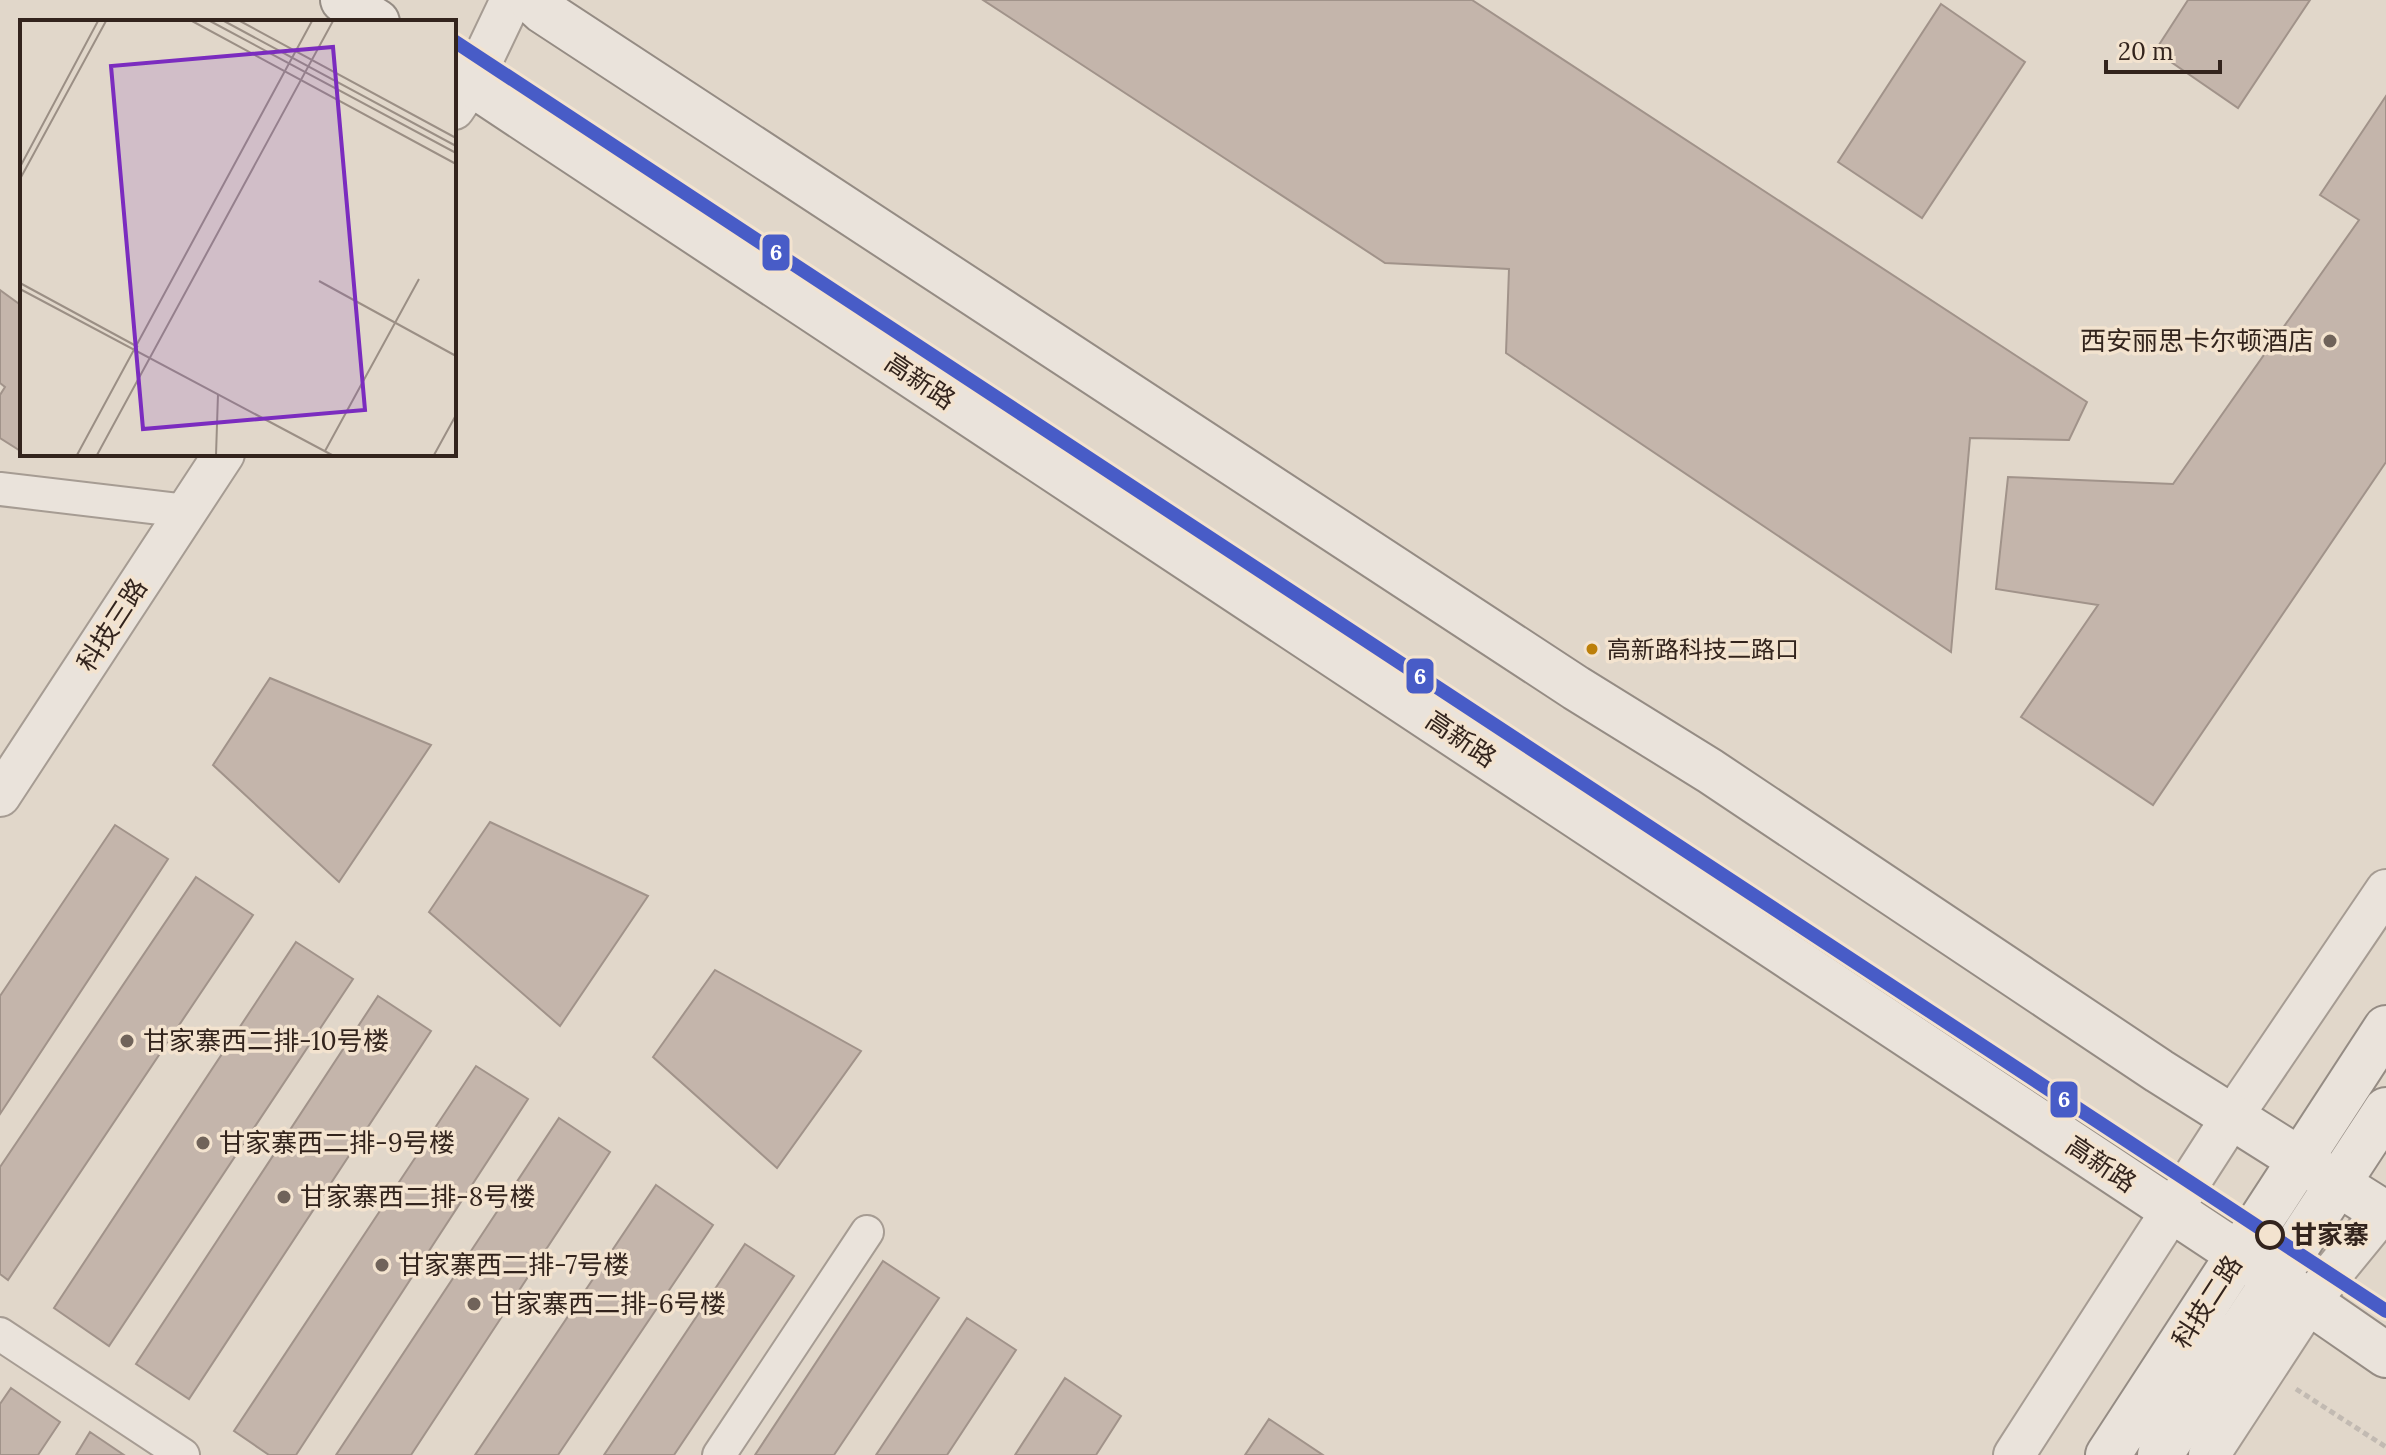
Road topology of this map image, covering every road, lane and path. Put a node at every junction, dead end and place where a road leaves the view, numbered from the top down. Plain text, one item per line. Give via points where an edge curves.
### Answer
1 (343, 0) edge
2 (534, 3) edge
3 (374, 20) edge
4 (460, 88) edge
5 (223, 456) edge
6 (0, 489) edge
7 (186, 511) junction
8 (0, 796) edge
9 (2386, 890) edge
10 (2386, 1028) edge
11 (2386, 1110) edge
12 (2232, 1117) junction
13 (2299, 1159) junction
14 (2338, 1182) junction
15 (2170, 1211) junction
16 (2385, 1211) edge
17 (867, 1232) dead end
18 (2238, 1255) junction
19 (2292, 1291) junction
20 (0, 1334) edge
21 (2386, 1355) edge
22 (2265, 1369) junction
23 (2386, 1447) edge
24 (183, 1455) edge
25 (719, 1455) edge
26 (2014, 1455) edge
27 (2108, 1455) edge
28 (2160, 1455) edge
29 (2209, 1455) edge

1 - 3 main road
2 - 4 street
2 - 12 main road
4 - 15 main road, 高新路
5 - 7 street, 科技三路
6 - 7 street
7 - 8 street, 科技三路
9 - 12 street
10 - 13 main road, 科技二路
11 - 14 main road, 科技二路
12 - 13 main road
12 - 15 street
13 - 14 main road
13 - 18 main road, 科技二路
14 - 16 main road
14 - 19 main road, 科技二路
15 - 18 main road, 高新路
15 - 26 street
16 - 19 street
17 - 25 street
18 - 19 main road, 高新路
18 - 27 main road, 科技二路
19 - 21 main road, 高新路
19 - 22 street
19 - 28 main road, 科技二路
20 - 24 street
22 - 23 path
22 - 29 street

